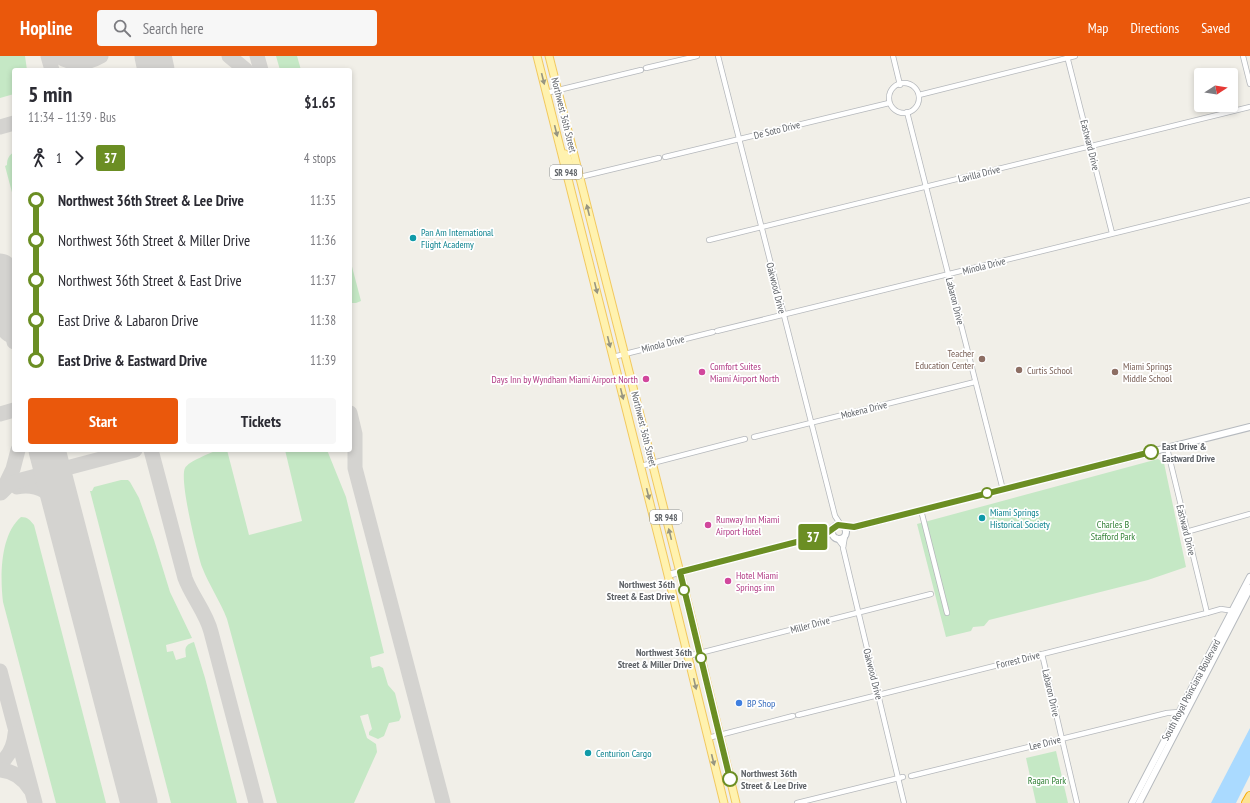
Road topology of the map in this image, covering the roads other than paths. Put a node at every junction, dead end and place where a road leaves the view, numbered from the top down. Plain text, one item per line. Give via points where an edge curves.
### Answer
1 (537, 56) edge
2 (549, 56) edge
3 (697, 56) edge
4 (718, 56) edge
5 (893, 56) edge
6 (1075, 56) edge
7 (1243, 56) edge
8 (1067, 57) edge
9 (900, 84) junction
10 (1250, 84) edge
11 (558, 90) junction
12 (546, 93) junction
13 (919, 95) junction
14 (889, 103) junction
15 (1250, 107) edge
16 (907, 112) junction
17 (739, 139) junction
18 (1090, 146) junction
19 (560, 149) junction
20 (580, 177) junction
21 (927, 187) junction
22 (1250, 200) edge
23 (762, 227) junction
24 (1112, 233) junction
25 (709, 240) dead end
26 (598, 247) junction
27 (586, 250) junction
28 (948, 274) junction
29 (783, 314) junction
30 (624, 354) junction
31 (613, 356) junction
32 (975, 382) junction
33 (811, 423) junction
34 (1250, 427) edge
35 (754, 437) dead end
36 (745, 439) dead end
37 (1167, 448) junction
38 (652, 463) junction
39 (641, 466) junction
40 (1003, 490) junction
41 (921, 510) junction
42 (1250, 514) edge
43 (838, 527) junction
44 (854, 527) junction
45 (1186, 532) junction
46 (824, 535) junction
47 (845, 535) junction
48 (835, 537) junction
49 (843, 546) junction
50 (680, 572) junction
51 (668, 575) junction
52 (1250, 577) edge
53 (1250, 588) edge
54 (931, 594) dead end
55 (858, 612) junction
56 (1234, 612) junction
57 (947, 613) dead end
58 (1207, 613) junction
59 (700, 653) junction
60 (1042, 654) junction
61 (688, 656) junction
62 (878, 695) junction
63 (1179, 712) junction
64 (720, 735) junction
65 (708, 738) junction
66 (1061, 739) junction
67 (911, 776) dead end
68 (903, 777) dead end
69 (898, 779) junction
70 (1250, 796) edge
71 (724, 803) edge
72 (736, 803) edge
73 (797, 803) edge
74 (904, 803) edge
75 (1076, 803) edge
76 (1132, 803) edge
77 (1139, 803) edge
78 (1246, 803) edge

1 -> 12 main road, Northwest 36th Street / SR 948
2 - 11 main road, Northwest 36th Street / SR 948
3 - 11 street
4 - 17 street, Oakwood Drive
5 - 9 street
6 - 8 street
7 - 10 street
8 - 13 street
8 - 18 street, Eastward Drive
9 - 13 street via 911,86
9 - 14 street via 890,91
11 - 12 street
11 - 20 main road, Northwest 36th Street / SR 948
12 -> 19 main road, Northwest 36th Street / SR 948
13 - 16 street via 916,106
14 - 16 street via 894,110
14 - 17 street, De Soto Drive
15 - 18 street, Lavilla Drive
16 - 21 street, Labaron Drive
17 - 20 street, De Soto Drive
17 - 23 street, Oakwood Drive
18 - 21 street, Lavilla Drive
18 - 24 street, Eastward Drive
19 - 20 main road via 567,156 573,174
19 - 27 main road, Northwest 36th Street / SR 948
26 -> 20 main road, Northwest 36th Street / SR 948
21 - 23 street, Lavilla Drive
21 - 28 street, Labaron Drive
22 - 24 street, Minola Drive
23 - 25 street, Lavilla Drive
23 - 29 street, Oakwood Drive
24 - 28 street, Minola Drive
26 - 27 main road
26 - 30 main road, Northwest 36th Street / SR 948
27 -> 31 main road, Northwest 36th Street / SR 948
28 - 29 street, Minola Drive
28 - 32 street, Labaron Drive
29 - 30 street, Minola Drive
29 - 33 street, Oakwood Drive
30 - 31 street, Minola Drive
30 - 38 main road, Northwest 36th Street / SR 948
31 -> 39 main road, Northwest 36th Street / SR 948
32 - 33 street, Mokena Drive
32 - 40 street, Labaron Drive
33 - 35 street, Mokena Drive
33 - 43 street, Oakwood Drive
34 - 37 street
36 - 38 street
37 - 40 street
37 - 45 street, Eastward Drive
38 - 39 street
50 -> 38 main road, Northwest 36th Street / SR 948
39 -> 51 main road, Northwest 36th Street / SR 948
40 - 41 street
41 - 44 street
41 - 57 street
42 - 45 street
43 - 44 street
43 - 46 street
43 - 47 street via 846,530
43 - 48 street via 832,533
44 - 47 street
45 - 58 street, Eastward Drive
46 - 48 street
46 - 50 street
47 - 48 street via 841,538
47 - 49 street, Oakwood Drive
48 - 49 street, Oakwood Drive
49 - 55 street, Oakwood Drive
50 - 51 street
50 - 59 main road, Northwest 36th Street / SR 948
51 - 61 main road, Northwest 36th Street / SR 948
52 - 56 street, South Royal Poinciana Boulevard
53 - 56 street, South Royal Poinciana Boulevard
54 - 55 street, Miller Drive
55 - 59 street, Miller Drive
55 - 62 street, Oakwood Drive
56 - 58 street, Forrest Drive via 1221,610
56 - 63 street, South Royal Poinciana Boulevard
56 - 77 street, South Royal Poinciana Boulevard
58 - 60 street, Forrest Drive
59 - 61 street, Miller Drive
59 - 64 main road, Northwest 36th Street / SR 948
60 - 62 street, Forrest Drive
60 - 66 street, Labaron Drive
61 -> 65 main road, Northwest 36th Street / SR 948
62 - 64 street, Forrest Drive
62 - 69 street, Oakwood Drive
63 - 66 street, Lee Drive
63 - 76 street, South Royal Poinciana Boulevard
64 - 65 street, Forrest Drive
64 - 72 main road, Northwest 36th Street / SR 948
65 -> 71 main road, Northwest 36th Street / SR 948
66 - 67 street, Lee Drive
66 - 75 street, Labaron Drive
68 - 69 street
69 - 73 street
69 - 74 street, Oakwood Drive
70 - 78 highway

